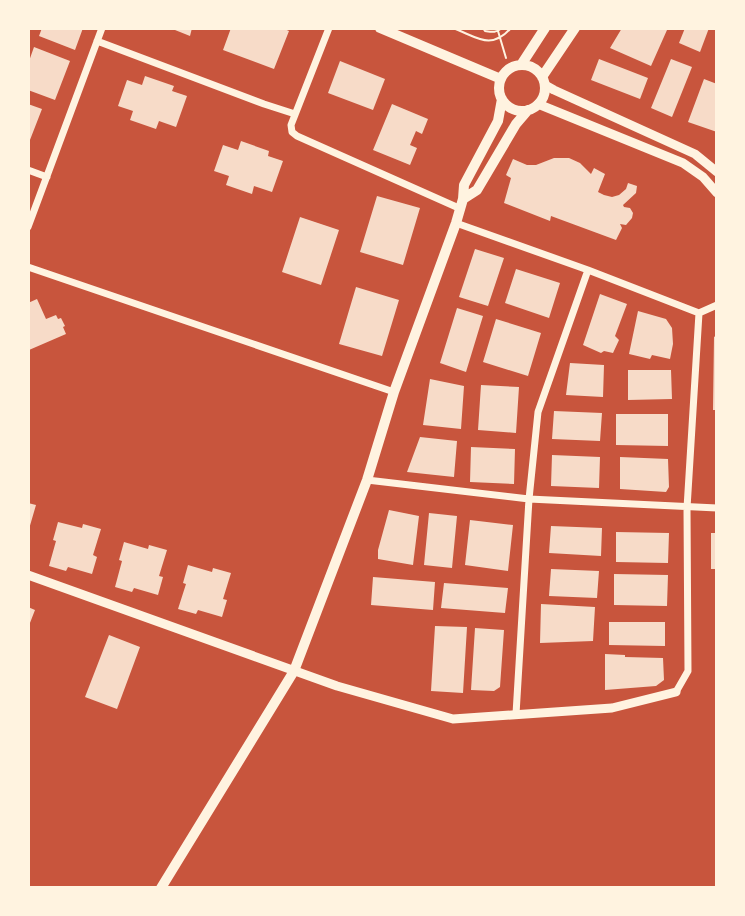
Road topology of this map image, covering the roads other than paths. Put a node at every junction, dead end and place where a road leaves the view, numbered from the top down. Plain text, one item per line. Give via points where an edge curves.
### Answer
1 (102, 28) edge
2 (328, 28) edge
3 (380, 28) edge
4 (545, 28) edge
5 (575, 28) edge
6 (97, 41) junction
7 (521, 65) junction
8 (501, 79) junction
9 (544, 81) junction
10 (502, 99) junction
11 (538, 104) junction
12 (528, 110) junction
13 (295, 114) junction
14 (28, 170) edge
15 (717, 173) edge
16 (47, 177) junction
17 (717, 193) edge
18 (462, 204) junction
19 (456, 223) junction
20 (28, 226) edge
21 (28, 267) edge
22 (587, 270) junction
23 (717, 304) edge
24 (699, 313) junction
25 (394, 392) junction
26 (367, 480) junction
27 (529, 499) junction
28 (687, 508) junction
29 (717, 508) edge
30 (28, 575) edge
31 (294, 671) junction
32 (676, 692) joint
33 (516, 715) junction
34 (161, 888) edge

1 - 6 street
2 - 13 street
3 - 8 main road
4 - 7 main road
5 - 9 main road
6 - 13 street
6 - 16 street
7 - 8 main road via 513,66
7 - 9 main road via 535,69
8 - 10 main road
9 - 11 main road via 544,95
9 - 15 street via 554,90 695,154
10 - 12 main road via 513,109
10 - 18 main road via 498,121 464,185
11 - 12 main road
11 - 17 street via 683,163
12 - 18 main road via 477,190
13 - 18 street via 291,125 297,136
14 - 16 street
16 - 20 street
18 - 19 main road
19 - 22 street
19 - 25 main road
21 - 25 street
22 - 24 street
22 - 27 street via 538,412
23 - 24 street
24 - 28 street
25 - 26 main road
26 - 27 street
26 - 31 main road
27 - 28 street
27 - 33 street
28 - 29 street
28 - 32 street via 688,671
30 - 31 street
31 - 33 street via 453,719
31 - 34 main road
32 - 33 street via 612,708

